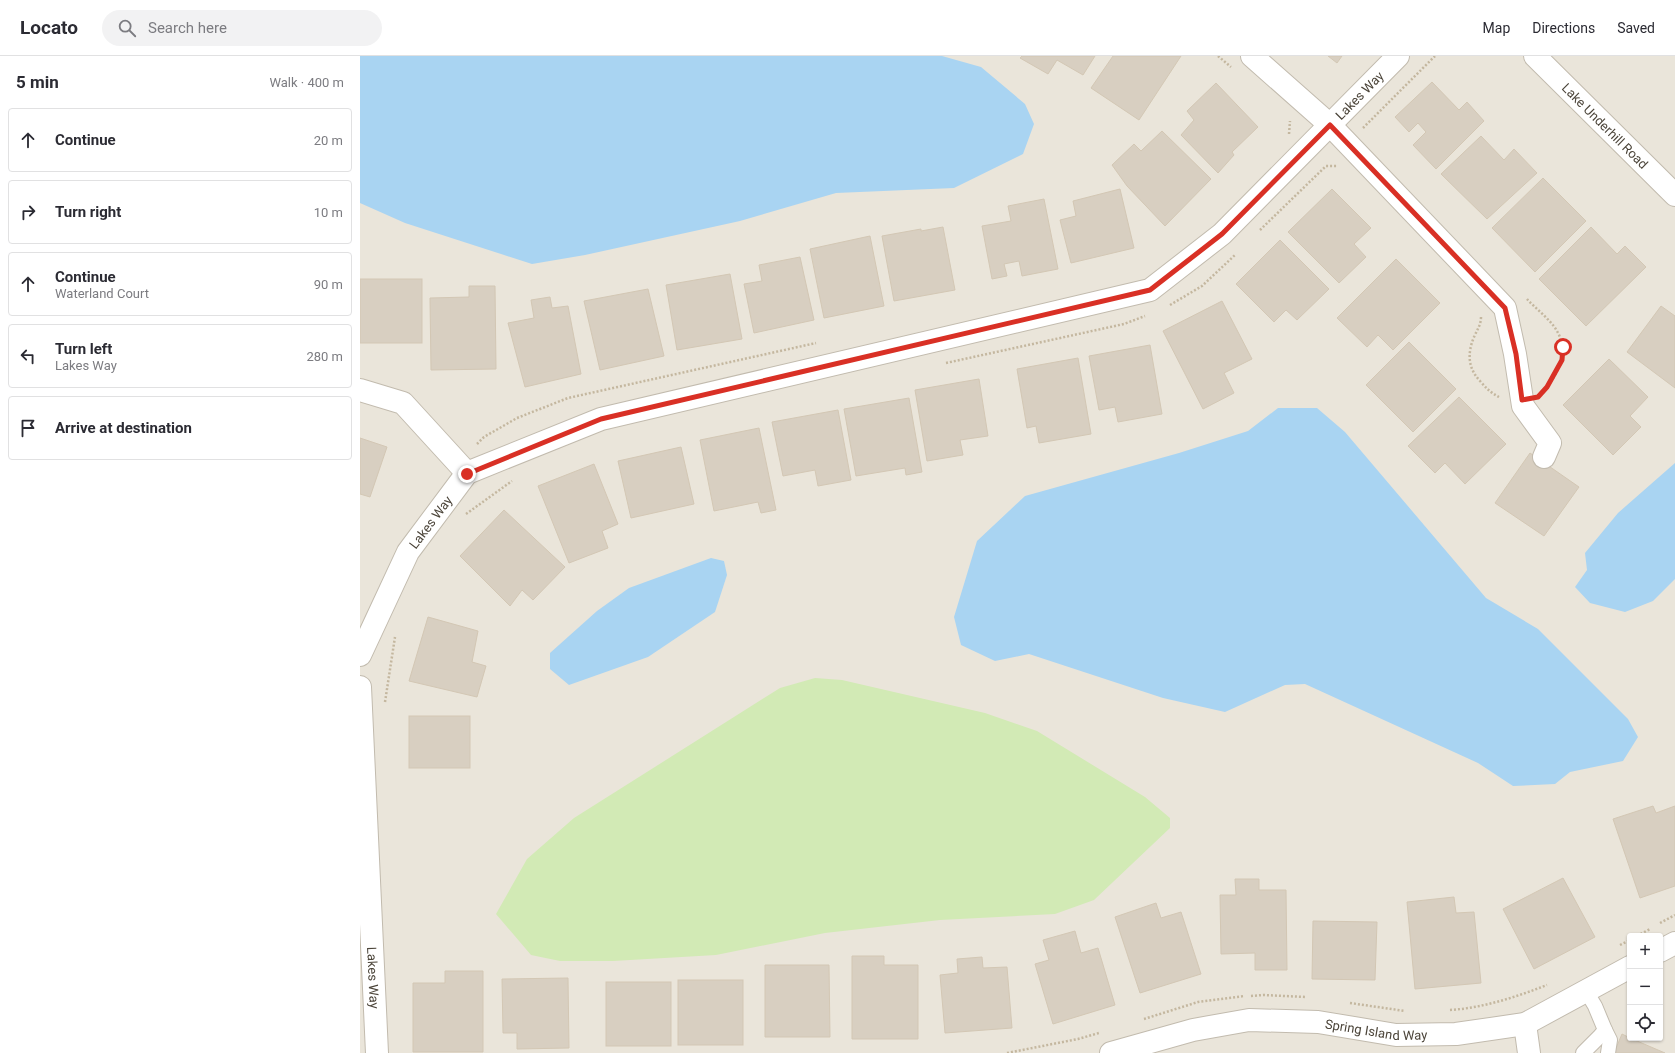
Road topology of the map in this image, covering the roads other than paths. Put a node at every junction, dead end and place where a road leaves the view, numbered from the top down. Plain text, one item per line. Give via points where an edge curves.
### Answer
1 (1252, 56) edge
2 (1398, 56) edge
3 (1535, 56) edge
4 (1330, 125) junction
5 (1675, 195) edge
6 (360, 390) edge
7 (1544, 457) dead end
8 (467, 474) junction
9 (360, 655) edge
10 (360, 687) edge
11 (1675, 943) edge
12 (1663, 949) edge
13 (1627, 969) edge
14 (1586, 991) junction
15 (1525, 1024) junction
16 (1605, 1030) junction
17 (376, 1053) edge
18 (1111, 1053) edge
19 (1529, 1053) edge
20 (1582, 1053) edge
21 (1608, 1053) edge

1 - 4 street
2 - 4 street, Lakes Way
3 - 5 street, Lake Underhill Road
4 - 7 street via 1505,308 1516,354 1523,406 1550,443
4 - 8 street, Lakes Way via 1222,234 1150,290 601,419
6 - 8 street via 403,403
8 - 9 street, Lakes Way via 408,552
10 - 17 street, Lakes Way
11 - 12 street
13 - 14 street, Spring Island Way
14 - 15 street, Spring Island Way
14 - 16 lane
15 - 18 street, Spring Island Way via 1456,1034 1396,1035 1318,1022 1249,1020 1193,1030
15 - 19 street
16 - 20 lane
16 - 21 lane via 1610,1040

